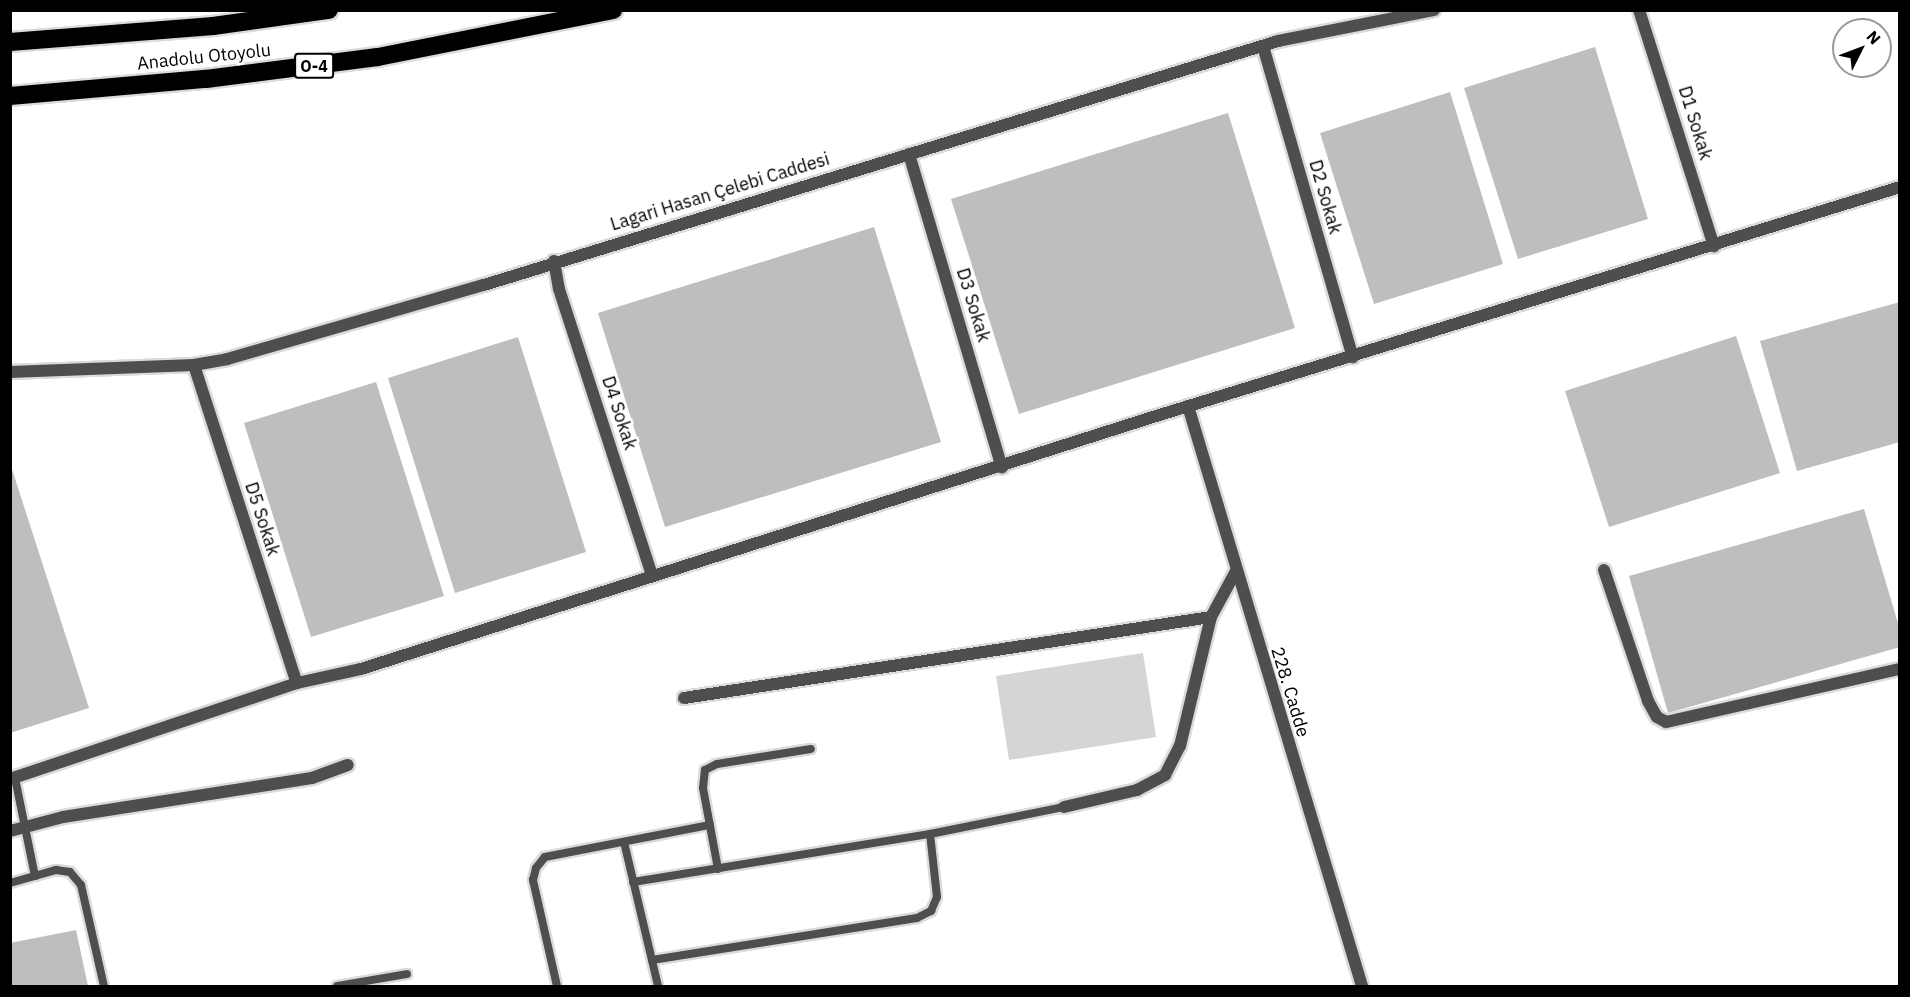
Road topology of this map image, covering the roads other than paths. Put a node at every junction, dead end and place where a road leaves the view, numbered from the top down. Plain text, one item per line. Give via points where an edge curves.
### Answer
1 (329, 10) edge
2 (613, 10) edge
3 (1434, 10) edge
4 (1639, 10) edge
5 (10, 42) edge
6 (1263, 46) junction
7 (10, 96) edge
8 (909, 154) junction
9 (1899, 187) edge
10 (1714, 246) junction
11 (554, 261) junction
12 (1353, 357) junction
13 (194, 365) junction
14 (10, 372) edge
15 (1188, 406) junction
16 (1002, 467) junction
17 (1604, 570) dead end
18 (1236, 571) junction
19 (652, 575) junction
20 (1211, 617) junction
21 (1899, 669) edge
22 (297, 683) junction
23 (684, 698) dead end
24 (811, 749) dead end
25 (348, 765) dead end
26 (13, 778) edge
27 (1064, 807) joint
28 (710, 825) junction
29 (26, 827) junction
30 (10, 831) edge
31 (930, 834) junction
32 (624, 842) junction
33 (718, 869) junction
34 (35, 876) junction
35 (633, 882) junction
36 (10, 884) edge
37 (652, 960) junction
38 (407, 974) dead end
39 (104, 987) edge
40 (338, 987) edge
41 (557, 987) edge
42 (658, 987) edge
43 (1362, 987) edge

1 - 5 highway, Anadolu Otoyolu via 213,26
2 - 7 highway, Anadolu Otoyolu / O-4 via 378,57 206,79
3 - 6 street, Lagari Hasan Çelebi Caddesi
4 - 10 street, D1 Sokak
6 - 8 street, Lagari Hasan Çelebi Caddesi
6 - 12 street, D2 Sokak
8 - 11 street, Lagari Hasan Çelebi Caddesi
8 - 16 street, D3 Sokak
9 - 10 street
10 - 12 street
11 - 13 street, Lagari Hasan Çelebi Caddesi via 484,285
11 - 19 street, D4 Sokak via 559,289
12 - 15 street
13 - 14 street, Lagari Hasan Çelebi Caddesi
13 - 22 street, D5 Sokak
15 - 16 street
15 - 18 street, 228. Cadde
16 - 19 street
17 - 21 street via 1648,701 1657,717 1666,722
18 - 20 street
18 - 43 street, 228. Cadde
19 - 22 street via 361,669
20 - 23 street
20 - 27 street via 1180,746 1165,775 1137,790
22 - 26 street
24 - 28 lane via 717,764 705,770 703,788
25 - 29 street via 312,778 177,802 105,810
26 - 29 lane
27 - 31 lane
28 - 32 lane
28 - 33 lane
29 - 30 street
29 - 34 lane
31 - 33 lane
31 - 37 lane via 937,897 931,910 917,918
32 - 35 lane
32 - 41 lane via 544,857 536,868 533,880
33 - 35 lane
34 - 36 lane
34 - 39 lane via 56,870 70,872 81,885
35 - 37 lane
37 - 42 lane
38 - 40 lane

